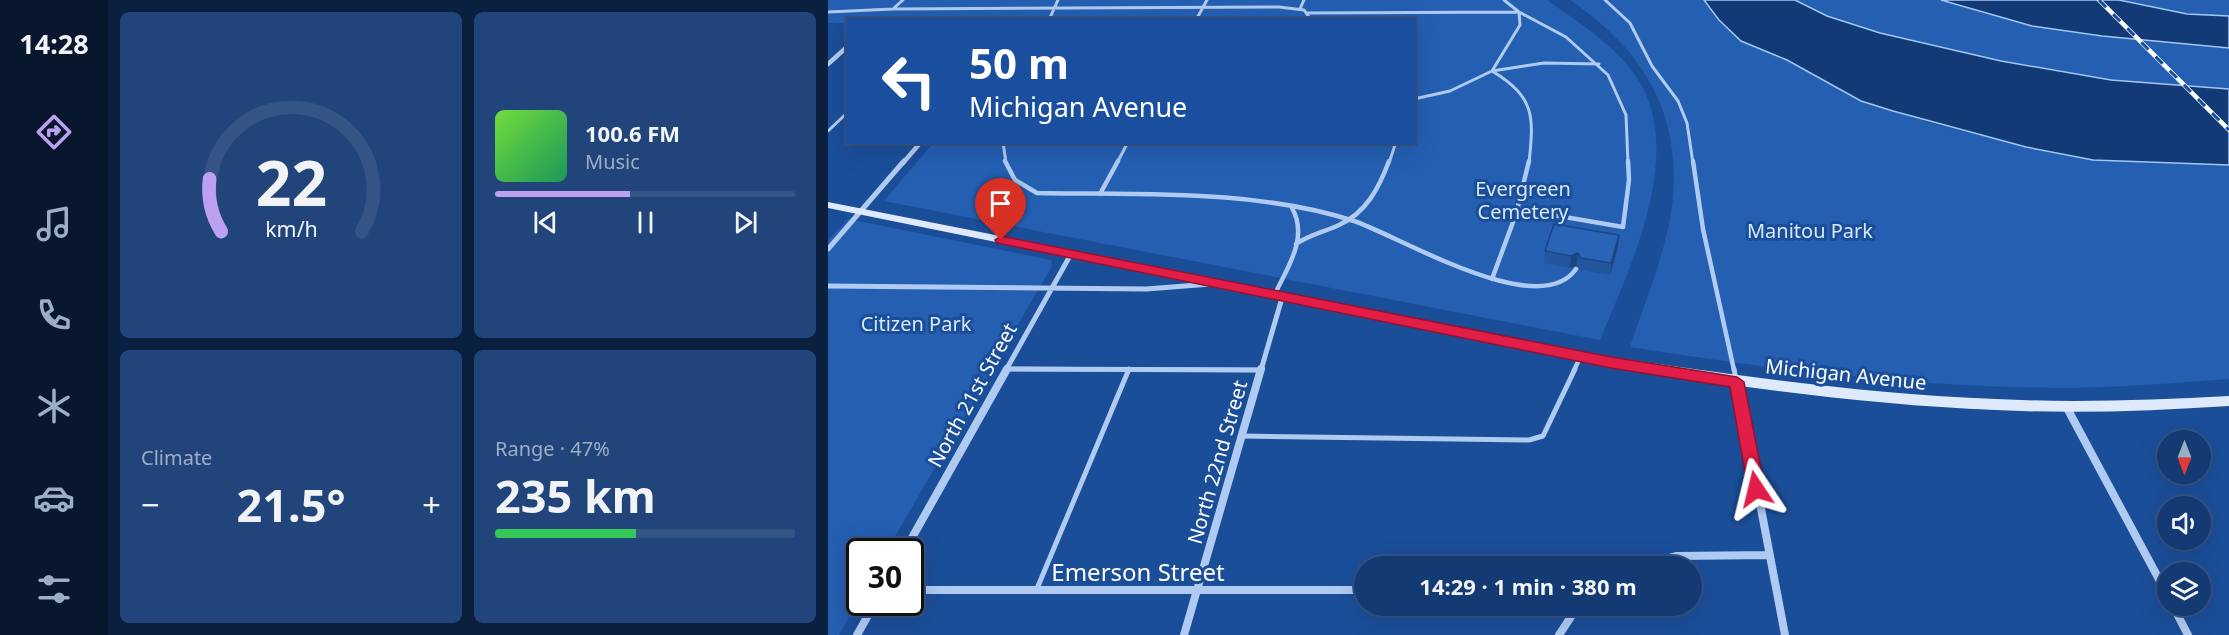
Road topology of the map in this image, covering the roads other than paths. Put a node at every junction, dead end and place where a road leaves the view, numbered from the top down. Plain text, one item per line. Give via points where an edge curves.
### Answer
1 (903, 0) edge
2 (1058, 0) edge
3 (1207, 0) edge
4 (1304, 0) edge
5 (1504, 0) edge
6 (1605, 0) edge
7 (1203, 7) junction
8 (1052, 8) junction
9 (893, 9) junction
10 (1300, 9) junction
11 (828, 12) edge
12 (1519, 12) junction
13 (1306, 13) junction
14 (1050, 18) edge
15 (1197, 18) edge
16 (1310, 18) edge
17 (846, 48) edge
18 (828, 64) edge
19 (1599, 64) junction
20 (1492, 71) junction
21 (1416, 99) edge
22 (846, 114) edge
23 (828, 131) edge
24 (919, 144) edge
25 (1003, 144) edge
26 (1127, 144) edge
27 (1395, 144) edge
28 (1100, 194) junction
29 (828, 205) edge
30 (1292, 208) junction
31 (1518, 209) junction
32 (862, 211) junction
33 (1349, 220) junction
34 (1296, 244) junction
35 (828, 249) edge
36 (1071, 254) junction
37 (1575, 269) dead end
38 (1492, 279) junction
39 (1215, 284) junction
40 (828, 286) edge
41 (1051, 288) junction
42 (1278, 297) junction
43 (1581, 356) junction
44 (1006, 369) junction
45 (1129, 369) junction
46 (1261, 370) junction
47 (1737, 382) junction
48 (2229, 400) edge
49 (2067, 408) junction
50 (1241, 436) junction
51 (912, 538) edge
52 (1769, 555) junction
53 (1676, 556) edge
54 (2157, 576) edge
55 (924, 590) edge
56 (1354, 590) edge
57 (1036, 591) junction
58 (1197, 591) junction
59 (868, 616) edge
60 (1571, 616) edge
61 (2178, 616) edge
62 (857, 635) edge
63 (1184, 635) edge
64 (1559, 635) edge
65 (1785, 635) edge
66 (2188, 635) edge

1 - 9 lane
2 - 8 lane
3 - 7 lane
4 - 10 lane
5 - 12 lane
6 - 47 lane via 1630,23 1652,66 1678,101 1687,123 1703,230
7 - 8 lane
7 - 10 lane
7 - 15 lane
8 - 9 lane
8 - 14 lane
9 - 11 lane
10 - 13 lane
12 - 13 lane
12 - 19 lane via 1566,38
12 - 20 lane via 1520,25
13 - 16 lane
17 - 18 street
19 - 20 lane via 1544,63
19 - 31 lane via 1615,86 1626,115 1629,180 1623,227
20 - 21 lane via 1450,92
20 - 31 lane via 1518,88 1530,114 1530,151
22 - 23 lane
24 - 32 street
25 - 28 lane via 1008,173 1029,191
26 - 28 lane
27 - 33 lane via 1376,192
28 - 30 lane via 1221,197
29 - 32 street, Michigan Avenue
30 - 33 lane
30 - 34 lane via 1300,224
31 - 38 lane
32 - 35 street
32 - 36 street, Michigan Avenue
33 - 34 lane via 1315,232
33 - 38 lane
34 - 42 lane
36 - 39 street, Michigan Avenue
36 - 41 street, North 21st Street
37 - 38 lane via 1569,279 1548,286 1522,287
39 - 41 street via 1146,289
39 - 42 street, Michigan Avenue
40 - 41 street
41 - 44 street, North 21st Street
42 - 43 street, Michigan Avenue
42 - 46 street, North 22nd Street
43 - 47 street, Michigan Avenue
43 - 50 lane via 1543,436 1529,441
44 - 45 lane
44 - 51 street, North 21st Street
45 - 46 lane
45 - 57 lane
46 - 50 street, North 22nd Street
47 - 49 street, Michigan Avenue via 1928,402
47 - 52 street
48 - 49 street, Michigan Avenue
49 - 54 street
50 - 58 street, North 22nd Street
52 - 53 street
52 - 65 street
55 - 57 street, Emerson Street
56 - 58 street, Emerson Street
57 - 58 street, Emerson Street
58 - 63 street, North 22nd Street
59 - 62 street
60 - 64 street
61 - 66 street

